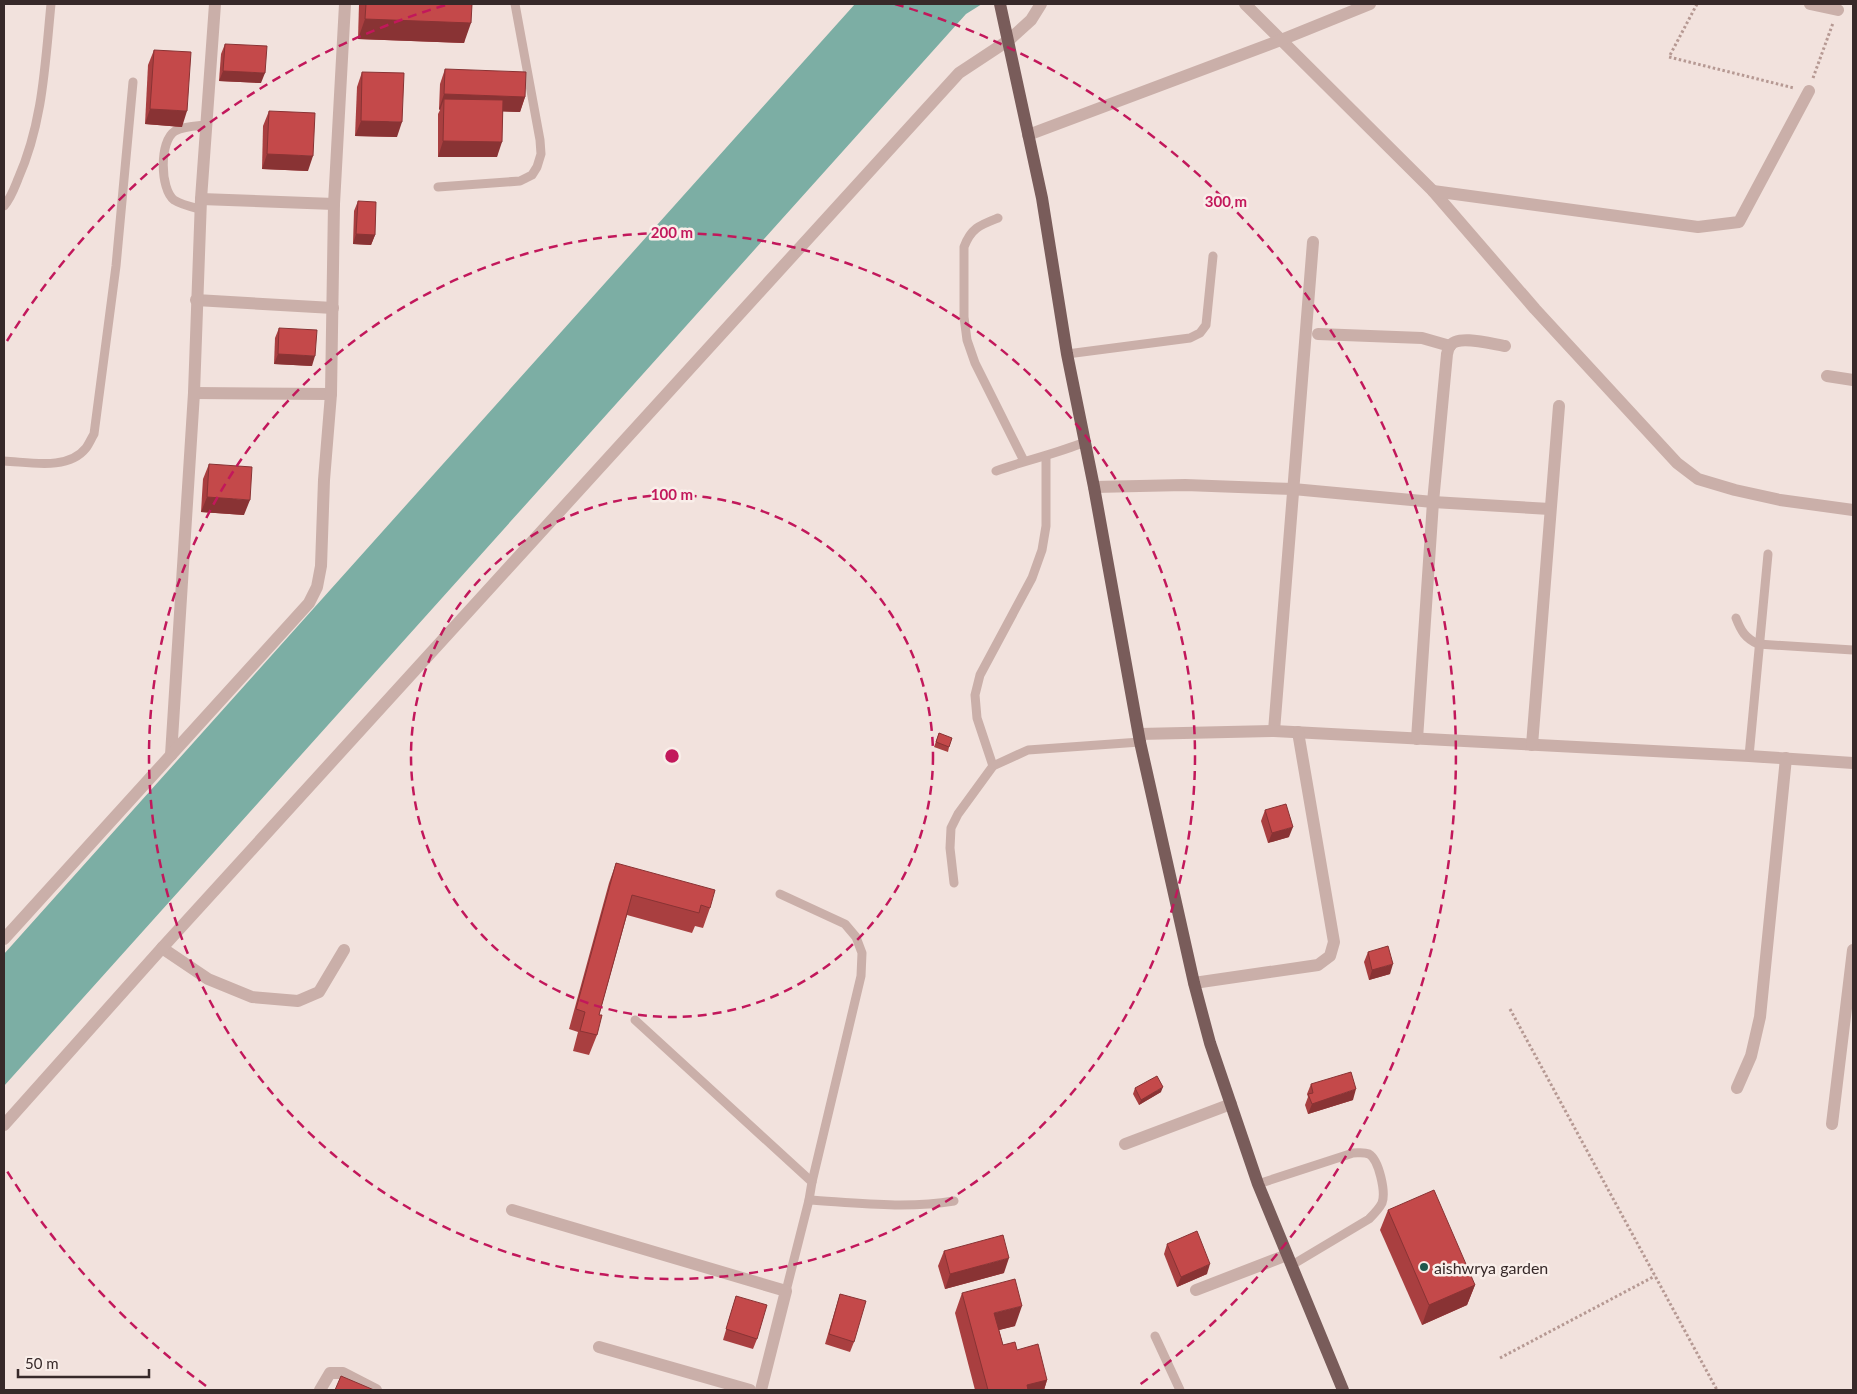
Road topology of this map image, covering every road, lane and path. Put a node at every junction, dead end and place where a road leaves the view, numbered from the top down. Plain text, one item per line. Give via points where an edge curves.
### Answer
1 (51, 4) edge
2 (215, 4) edge
3 (345, 4) edge
4 (515, 4) edge
5 (1041, 4) edge
6 (1245, 4) edge
7 (1370, 4) edge
8 (1697, 4) edge
9 (1810, 4) edge
10 (1001, 7) edge
11 (1838, 10) joint
12 (1009, 40) junction
13 (1281, 40) junction
14 (133, 82) dead end
15 (1808, 91) junction
16 (206, 125) junction
17 (1028, 135) junction
18 (438, 187) dead end
19 (1433, 191) junction
20 (201, 204) junction
21 (334, 204) junction
22 (4, 206) edge
23 (998, 218) dead end
24 (1313, 242) dead end
25 (1213, 256) dead end
26 (196, 300) junction
27 (333, 308) junction
28 (1318, 334) dead end
29 (1450, 346) junction
30 (1505, 346) dead end
31 (1067, 354) junction
32 (1827, 376) dead end
33 (1853, 380) edge
34 (194, 393) junction
35 (330, 394) junction
36 (1559, 406) dead end
37 (1084, 442) junction
38 (1046, 456) junction
39 (4, 461) edge
40 (1024, 461) junction
41 (996, 471) dead end
42 (1094, 487) junction
43 (1293, 489) junction
44 (1433, 502) junction
45 (1550, 509) junction
46 (1853, 510) edge
47 (1768, 554) dead end
48 (1736, 618) dead end
49 (1758, 644) junction
50 (1853, 650) edge
51 (1274, 731) junction
52 (1298, 732) junction
53 (1140, 738) junction
54 (1417, 739) junction
55 (1532, 745) junction
56 (171, 755) junction
57 (1749, 756) junction
58 (1786, 758) junction
59 (1853, 763) edge
60 (993, 766) junction
61 (954, 883) dead end
62 (780, 894) dead end
63 (4, 939) edge
64 (162, 948) junction
65 (344, 950) dead end
66 (1853, 950) edge
67 (1852, 970) edge
68 (1194, 983) junction
69 (1510, 1009) dead end
70 (635, 1020) dead end
71 (1737, 1088) dead end
72 (1231, 1104) junction
73 (1832, 1124) dead end
74 (4, 1125) edge
75 (1124, 1144) dead end
76 (812, 1182) junction
77 (1258, 1184) junction
78 (810, 1200) junction
79 (954, 1201) dead end
80 (512, 1210) dead end
81 (1289, 1260) junction
82 (1655, 1276) junction
83 (1196, 1290) dead end
84 (786, 1291) junction
85 (1155, 1336) dead end
86 (598, 1347) dead end
87 (1500, 1358) dead end
88 (320, 1390) edge
89 (376, 1390) edge
90 (750, 1390) edge
91 (761, 1390) edge
92 (1180, 1390) edge
93 (1343, 1390) edge
94 (1717, 1390) edge

1 - 22 lane via 39,114 27,159
2 - 16 street
3 - 21 street
4 - 18 lane via 540,140 541,154 537,167 532,175 520,181
5 - 12 street via 1031,20
6 - 13 street
7 - 13 street
8 - 15 path via 1669,57
9 - 11 street
10 - 12 main road
11 - 15 path
12 - 17 main road
12 - 64 street via 958,72
13 - 17 street
13 - 19 street
14 - 39 lane via 116,266 94,434 86,449 74,458 54,464
15 - 19 street via 1739,222 1698,227
16 - 20 street
16 - 20 lane via 174,132 164,150 164,181 173,199 183,204
17 - 31 main road via 1044,208
19 - 46 street via 1535,309 1677,463 1698,479 1780,500
20 - 21 street
20 - 26 street
21 - 27 street
23 - 40 lane via 975,228 964,247 964,317 975,363
24 - 43 street
25 - 31 lane via 1206,325 1200,333 1190,338
26 - 27 street
26 - 34 street
27 - 35 street
28 - 29 street via 1422,338
29 - 30 street via 1463,339
29 - 44 street
31 - 37 main road
32 - 33 street
34 - 35 street
34 - 56 street
35 - 56 street via 321,566 317,586 309,603
36 - 45 street
37 - 38 lane
37 - 42 main road
38 - 40 lane
38 - 60 lane via 1046,526 1042,550 1032,578 980,675 975,694 977,718
40 - 41 lane
42 - 43 street via 1185,485
42 - 53 main road
43 - 44 street
43 - 51 street
44 - 45 street
44 - 54 street
45 - 55 street
47 - 49 lane
48 - 49 lane via 1747,639
49 - 50 lane
49 - 57 lane
51 - 52 street
51 - 53 street
52 - 54 street
52 - 68 street via 1334,942 1330,956 1318,966
53 - 60 lane via 1028,750
53 - 68 main road
54 - 55 street
55 - 57 street
56 - 63 street
57 - 58 street
58 - 59 street
58 - 71 street via 1760,1017 1751,1056
60 - 61 lane via 951,828
62 - 76 lane via 845,924 856,936 862,953 861,976
64 - 65 street via 208,979 252,997 298,1001 320,992
64 - 74 street
66 - 67 street
67 - 73 street
68 - 72 main road
69 - 82 path
70 - 76 lane
72 - 75 street
72 - 77 main road
76 - 78 lane
77 - 81 main road
77 - 81 lane via 1353,1153 1364,1152 1375,1159 1384,1192 1377,1212
78 - 79 lane via 900,1206
78 - 84 lane
80 - 84 street
81 - 83 street
81 - 93 main road
82 - 87 path
82 - 94 path
84 - 91 street
85 - 92 lane
86 - 90 street
88 - 89 street via 330,1374 337,1373

